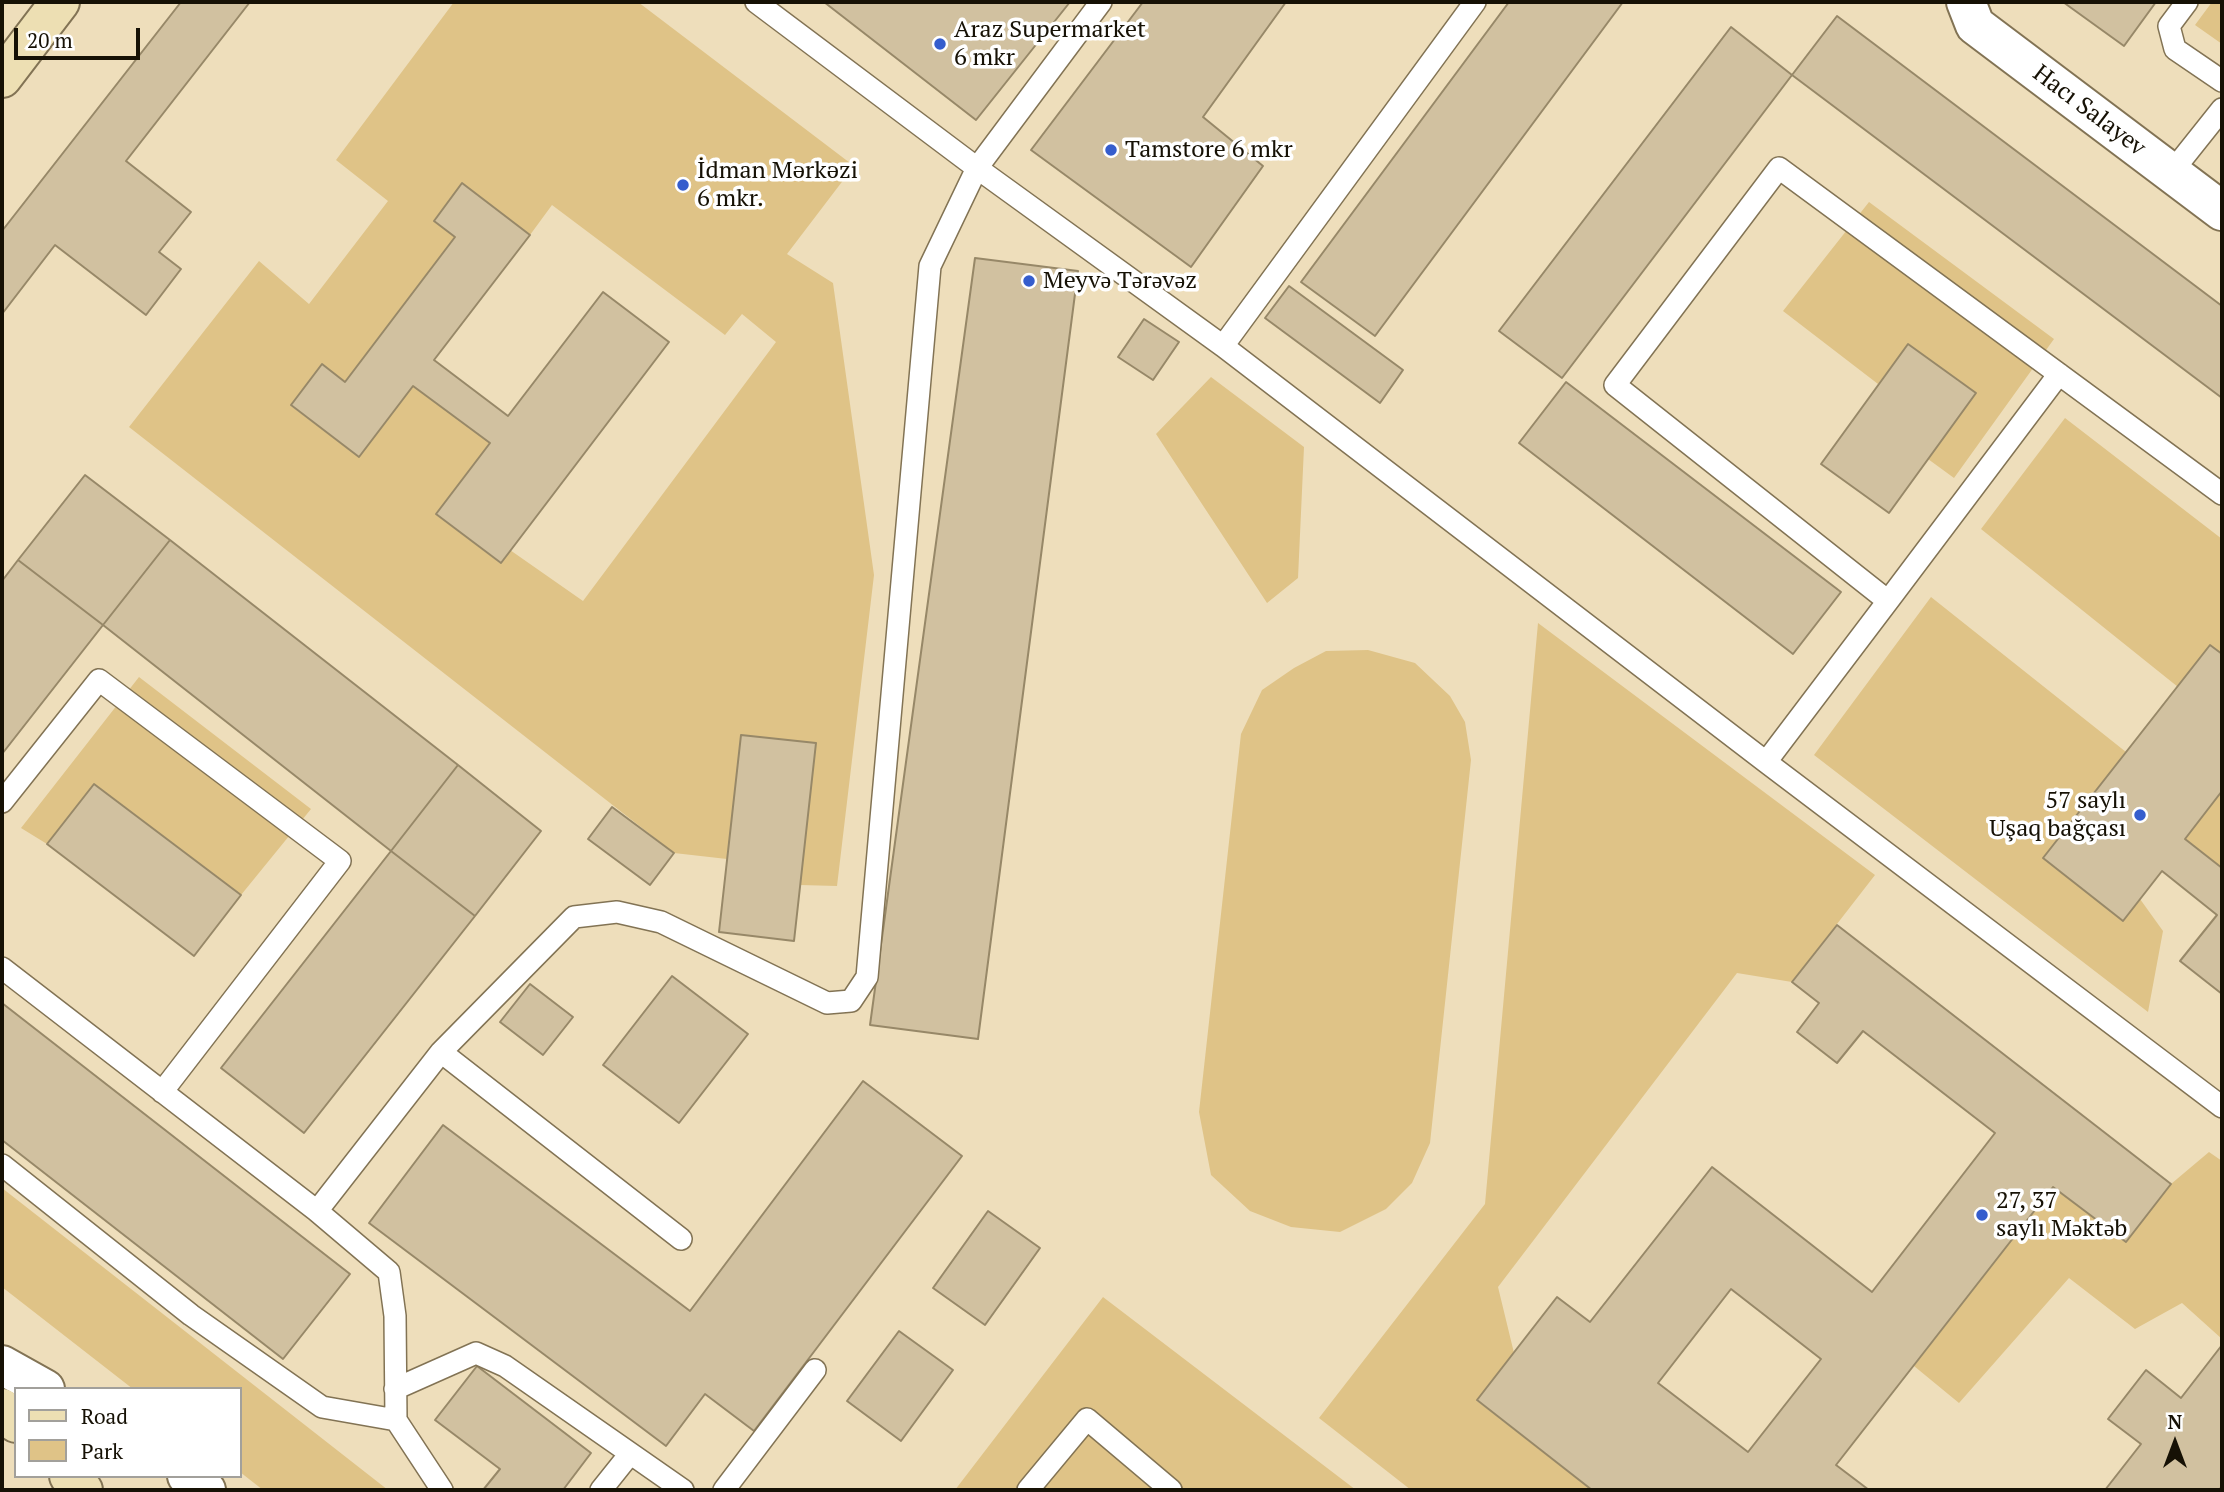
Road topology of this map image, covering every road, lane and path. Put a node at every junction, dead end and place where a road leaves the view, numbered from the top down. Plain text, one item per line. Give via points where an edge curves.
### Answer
1 (60, 2) edge
2 (756, 2) edge
3 (1101, 2) edge
4 (1475, 2) edge
5 (1966, 2) edge
6 (2186, 2) edge
7 (2, 78) edge
8 (2222, 81) edge
9 (2222, 109) edge
10 (977, 168) junction
11 (2171, 173) junction
12 (2222, 211) edge
13 (1223, 346) junction
14 (2059, 374) junction
15 (2222, 494) edge
16 (1888, 601) junction
17 (1766, 762) junction
18 (2, 802) edge
19 (2, 968) edge
20 (441, 1052) junction
21 (162, 1092) junction
22 (2222, 1107) edge
23 (2, 1164) edge
24 (317, 1212) junction
25 (681, 1239) dead end
26 (2, 1365) edge
27 (815, 1370) dead end
28 (41, 1387) edge
29 (395, 1389) junction
30 (2, 1408) edge
31 (396, 1420) junction
32 (14, 1421) edge
33 (629, 1455) junction
34 (190, 1478) edge
35 (206, 1490) edge
36 (442, 1490) edge
37 (601, 1490) edge
38 (683, 1490) edge
39 (724, 1490) edge
40 (1028, 1490) edge
41 (1171, 1490) edge

1 - 7 main road
2 - 10 lane
3 - 10 lane
4 - 13 lane
5 - 11 street, Hacı Salayev via 1975,25
6 - 8 lane via 2169,26 2175,49
9 - 11 lane
10 - 13 lane
10 - 20 lane via 930,266 867,977 851,1001 827,1003 662,922 617,912 574,917
11 - 12 street, Hacı Salayev
13 - 17 lane
14 - 15 lane
14 - 16 lane
14 - 16 lane via 1779,168 1615,385
16 - 17 lane
17 - 22 lane
18 - 21 lane via 99,680 340,861
19 - 21 lane
20 - 24 lane
20 - 25 lane
21 - 24 lane
23 - 31 lane via 191,1315 322,1407
24 - 29 lane via 389,1272 395,1316
26 - 28 street
27 - 39 lane
29 - 31 lane
29 - 33 lane via 476,1353 505,1366
30 - 32 main road
31 - 36 lane
33 - 37 lane
33 - 38 lane
34 - 35 street
40 - 41 lane via 1087,1419

